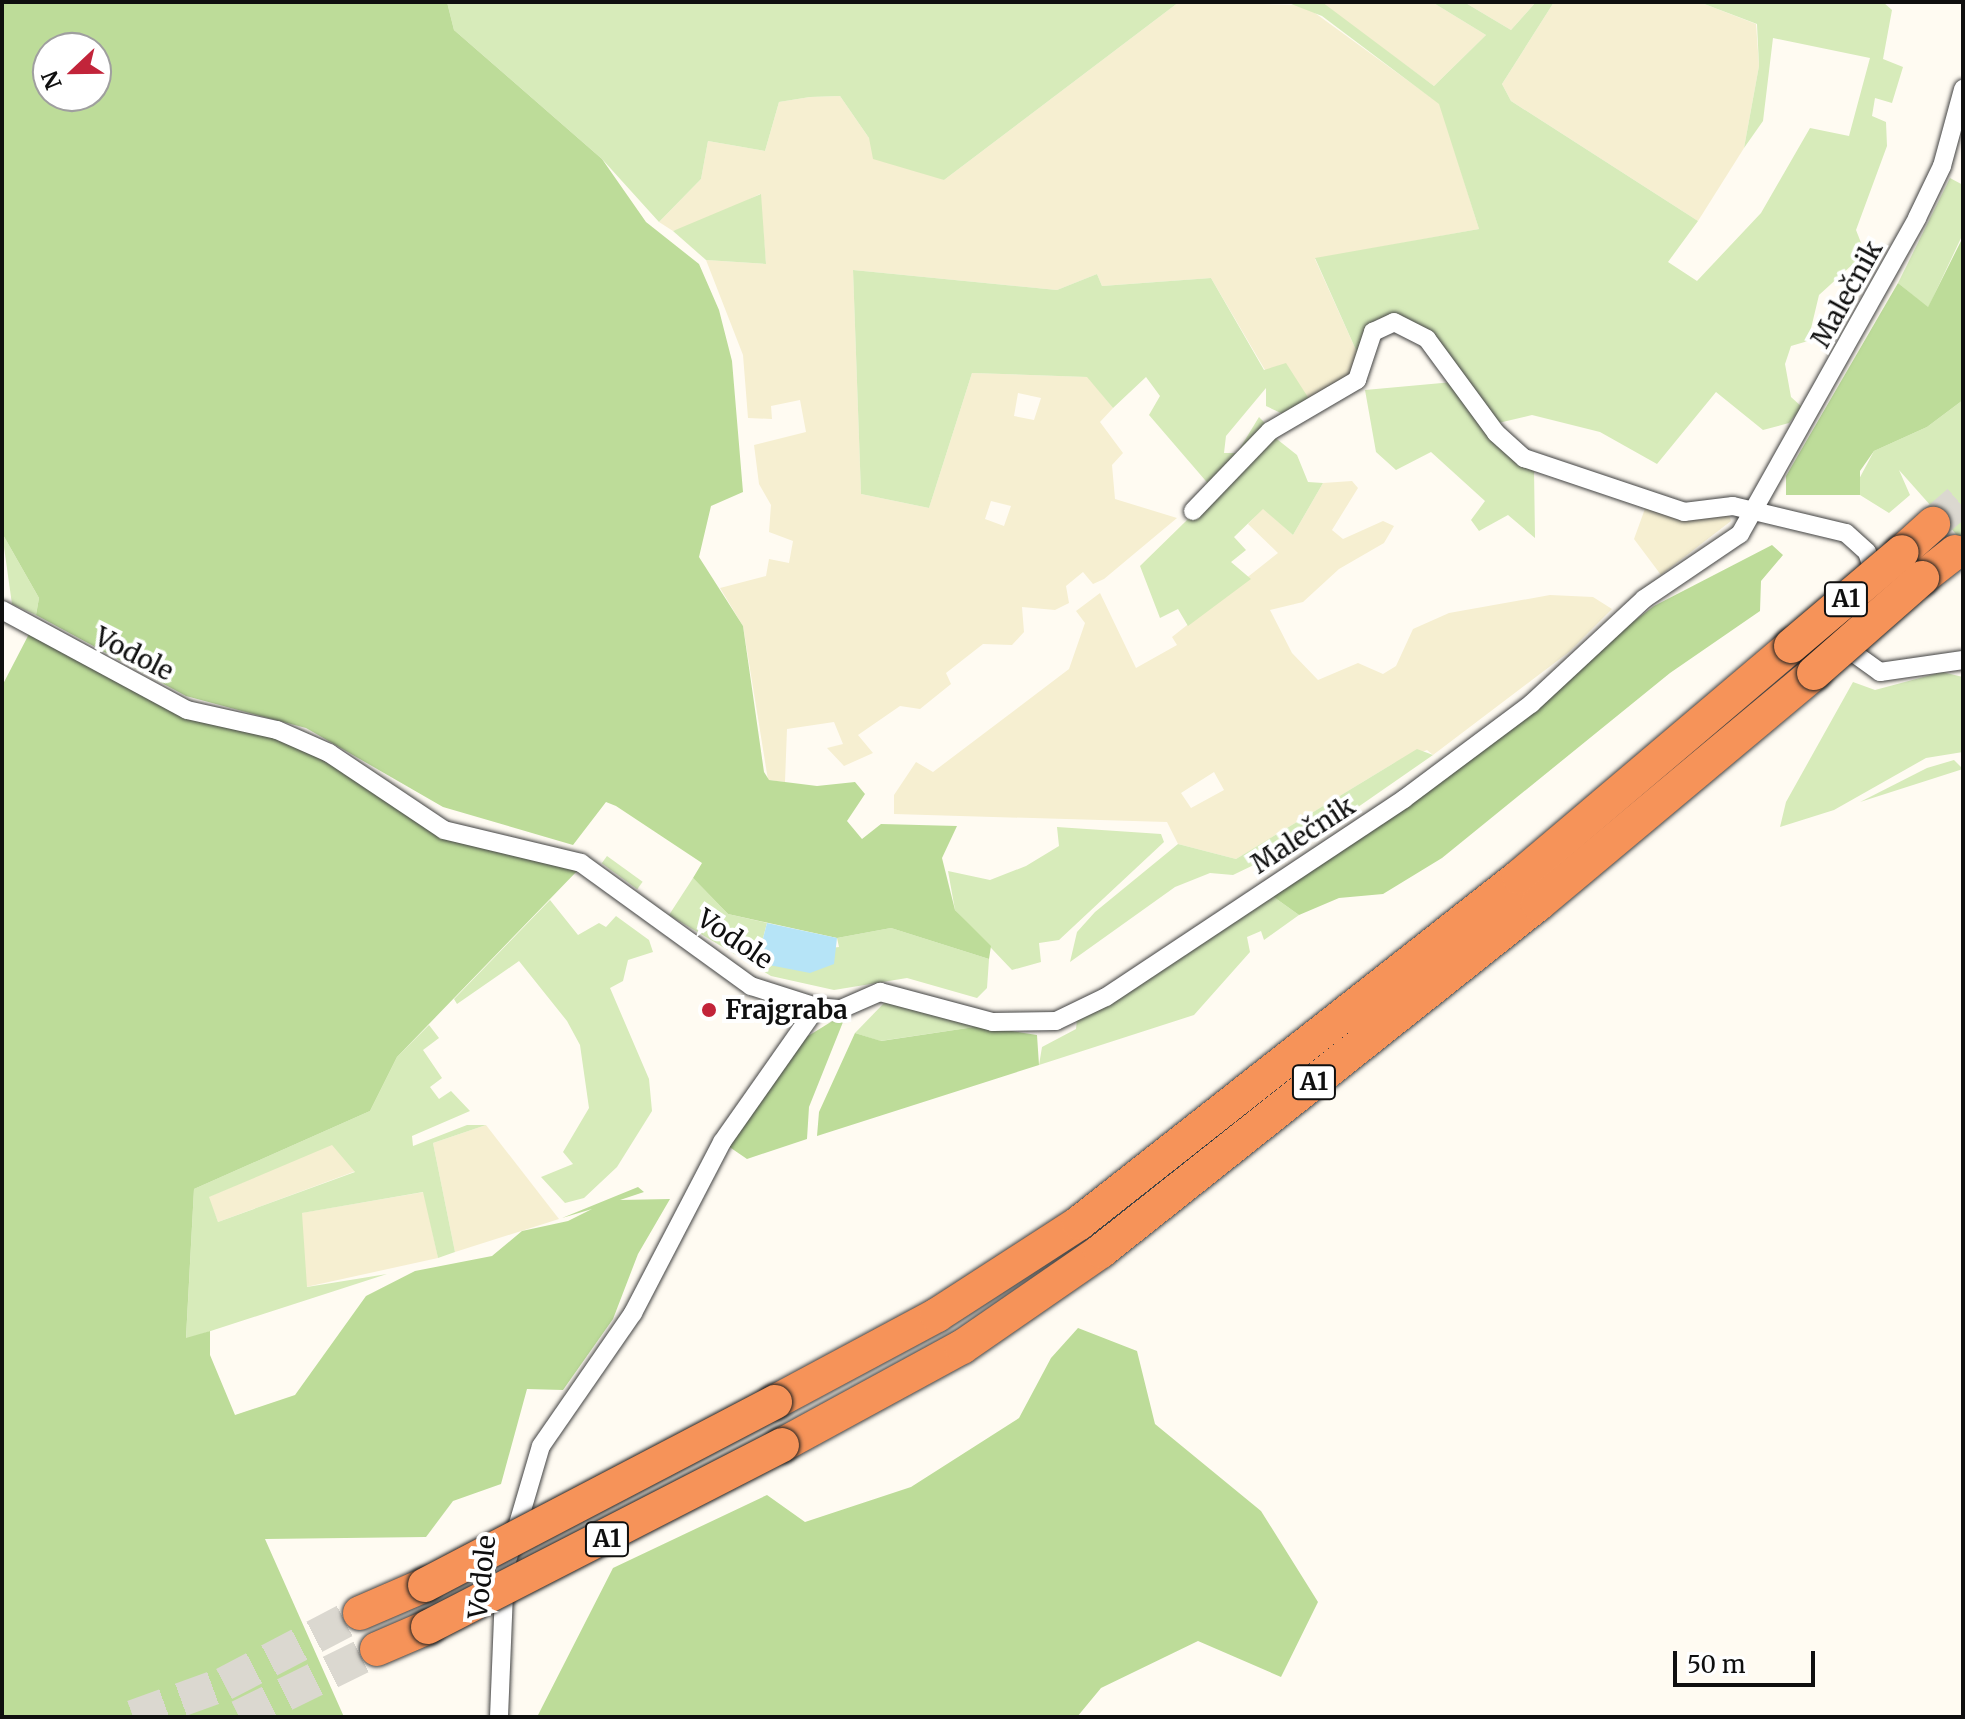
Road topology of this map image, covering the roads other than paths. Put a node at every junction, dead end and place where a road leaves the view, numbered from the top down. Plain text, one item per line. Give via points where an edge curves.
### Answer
1 (1963, 89) edge
2 (1193, 511) dead end
3 (1753, 515) junction
4 (1933, 524) tunnel mouth
5 (1955, 552) tunnel mouth
6 (1912, 565) junction
7 (2, 610) edge
8 (1963, 660) edge
9 (817, 1007) junction
10 (360, 1613) tunnel mouth
11 (377, 1649) tunnel mouth
12 (499, 1717) edge

1 - 3 street, Malečnik via 1942,166 1917,218
2 - 3 street via 1270,431 1357,380 1373,332 1394,322 1427,339 1496,433 1524,458 1684,512 1733,506
3 - 8 street via 1846,533 1867,552 1873,585 1834,631 1867,667 1894,672
3 - 9 street, Malečnik via 1708,562 1644,599 1531,704 1404,799 1081,1011 1026,1026 880,992 841,1009
4 - 6 highway, A1
5 - 6 highway, A1
6 - 10 highway, A1, bridge via 1791,646 1519,877 1079,1223 937,1315 425,1585
6 - 11 highway, A1, bridge via 1814,673 1101,1251 962,1347 782,1445
7 - 9 street, Vodole via 187,710 277,730 329,753 444,830 581,863 751,986
9 - 12 street, Vodole via 722,1142 633,1313 530,1470 505,1568

